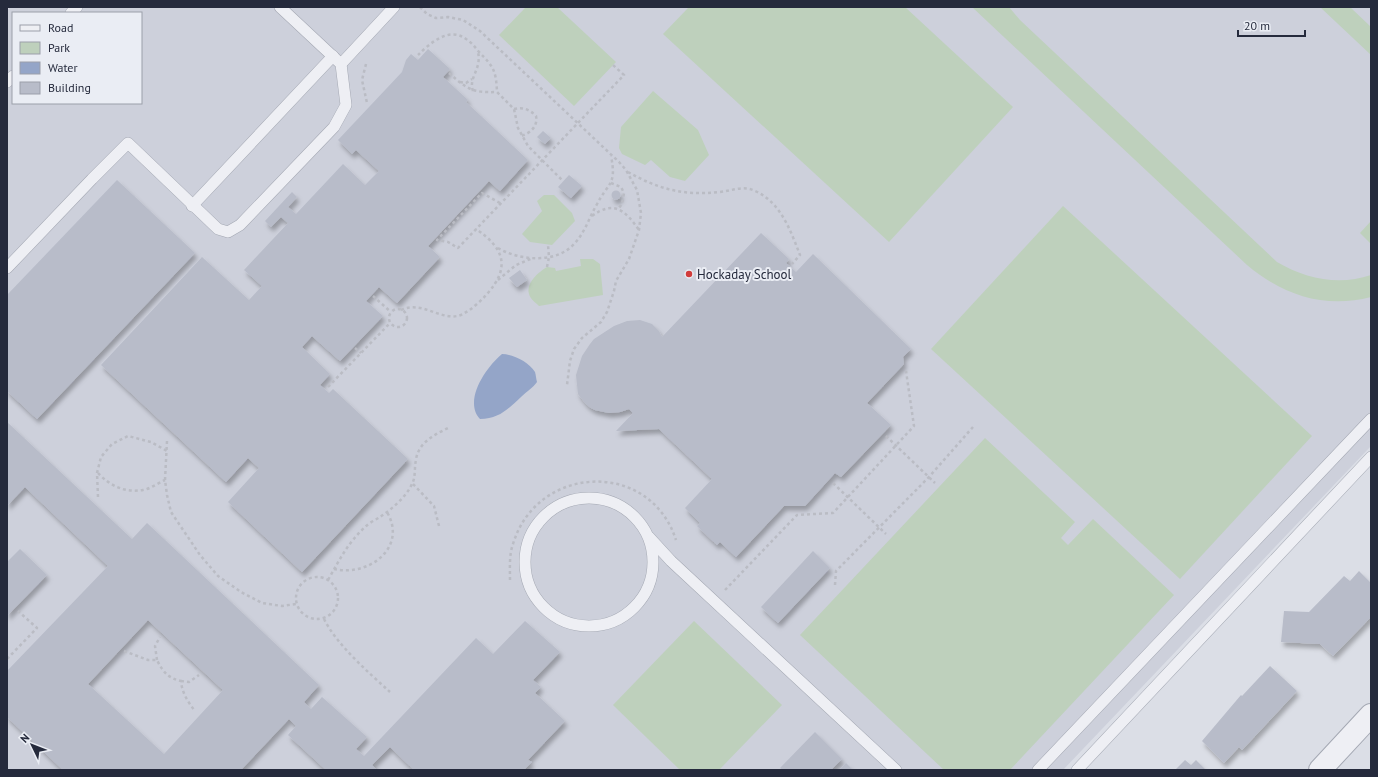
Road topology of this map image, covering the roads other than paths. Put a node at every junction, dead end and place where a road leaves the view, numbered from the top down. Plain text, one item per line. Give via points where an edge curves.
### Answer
1 (280, 7) edge
2 (378, 7) edge
3 (391, 11) edge
4 (337, 60) junction
5 (192, 206) junction
6 (7, 268) edge
7 (1371, 419) edge
8 (1371, 457) edge
9 (648, 536) junction
10 (1371, 715) edge
11 (896, 770) edge
12 (1038, 770) edge
13 (1077, 770) edge
14 (1320, 770) edge

1 - 4 lane
2 - 3 lane
3 - 4 lane
4 - 5 lane
4 - 5 lane via 346,105 334,127 240,225 228,232 218,228
5 - 6 lane via 128,143
7 - 12 lane
8 - 13 lane
9 - 9 lane via 638,520 624,508 607,501 588,498 560,506 548,514 530,538 526,552 526,567 534,595 543,607 568,623 604,625 622,618 636,606 647,591 653,573 653,554
9 - 11 lane via 671,561
10 - 14 street

